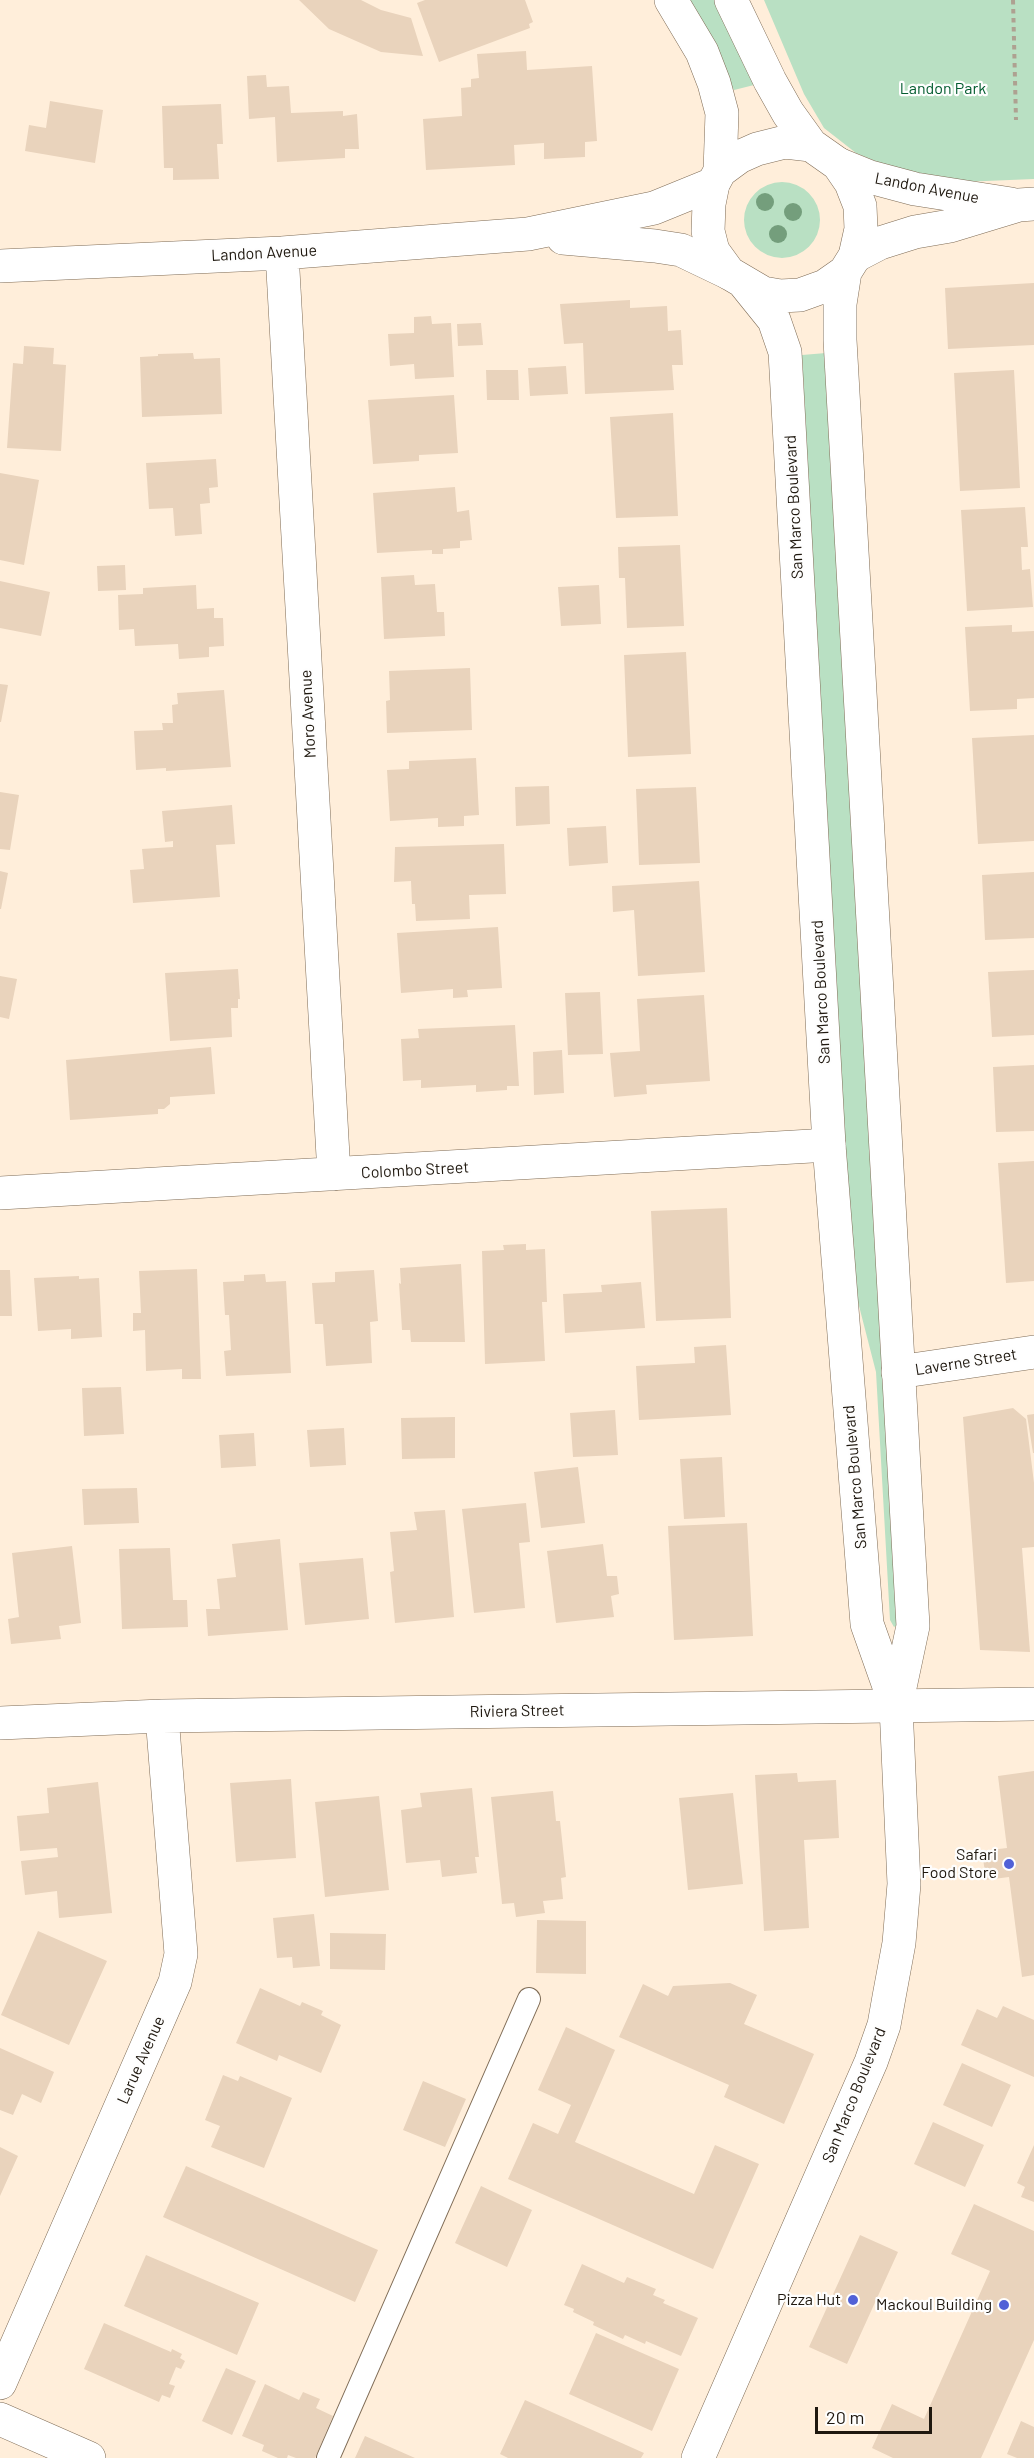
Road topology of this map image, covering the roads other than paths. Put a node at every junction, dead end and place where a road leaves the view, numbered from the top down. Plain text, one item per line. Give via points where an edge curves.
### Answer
1 (671, 0) edge
2 (731, 0) edge
3 (811, 145) junction
4 (838, 164) junction
5 (717, 178) junction
6 (1026, 205) edge
7 (528, 234) junction
8 (282, 253) junction
9 (850, 264) junction
10 (0, 266) edge
11 (737, 279) junction
12 (829, 1145) junction
13 (334, 1174) junction
14 (0, 1193) edge
15 (1034, 1352) edge
16 (898, 1372) junction
17 (1034, 1704) edge
18 (896, 1707) junction
19 (162, 1716) junction
20 (0, 1723) edge
21 (529, 1999) dead end
22 (0, 2383) edge
23 (0, 2419) edge
24 (89, 2458) edge
25 (328, 2458) edge
26 (698, 2458) edge

1 - 5 street via 702,52 714,82 722,113
2 - 3 street via 779,98
3 - 4 street
3 - 5 street via 785,142 757,149 739,157
4 - 6 street, Landon Avenue via 915,189
4 - 9 street via 860,206 861,229
5 - 7 street via 654,208
5 - 11 street via 709,204 708,231 713,251
6 - 9 street, Landon Avenue via 880,243
7 - 8 street, Landon Avenue
7 - 11 street via 681,250
8 - 10 street, Landon Avenue
8 - 13 street, Moro Avenue
9 - 11 street via 825,286 800,295 763,293
9 - 16 street, San Marco Boulevard via 840,304 840,339
11 - 12 street, San Marco Boulevard via 774,320 785,352
12 - 13 street, Colombo Street
12 - 18 street, San Marco Boulevard via 867,1624
13 - 14 street, Colombo Street
15 - 16 street, Laverne Street
16 - 18 street, San Marco Boulevard via 913,1626
17 - 18 street, Riviera Street
18 - 19 street, Riviera Street
18 - 26 street, San Marco Boulevard via 904,1884 899,1943 884,2025
19 - 20 street, Riviera Street
19 - 22 street, Larue Avenue via 181,1954 175,1982
21 - 25 lane
23 - 24 street

